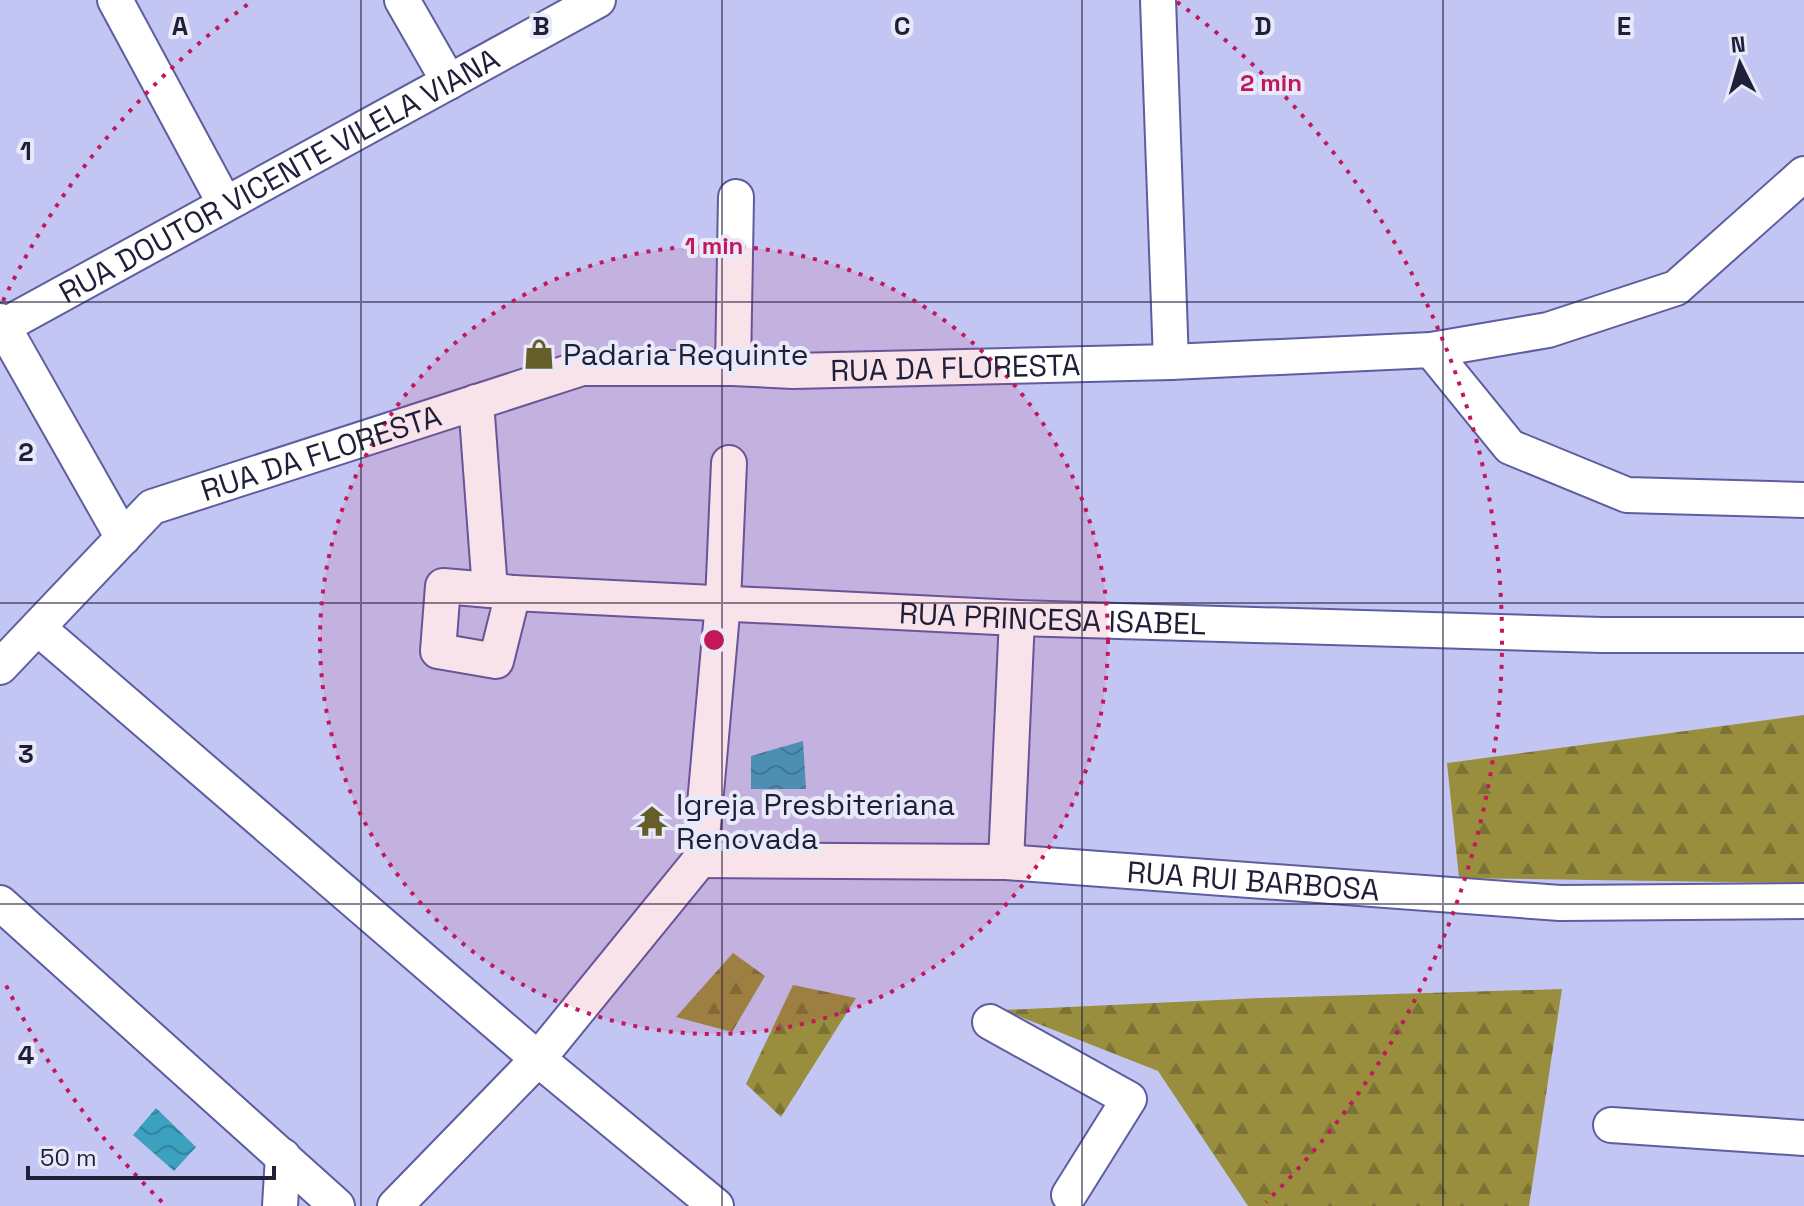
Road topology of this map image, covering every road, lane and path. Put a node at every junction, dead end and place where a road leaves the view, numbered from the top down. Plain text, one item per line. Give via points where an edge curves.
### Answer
1 (115, 0) edge
2 (402, 0) edge
3 (598, 0) edge
4 (1158, 0) edge
5 (449, 82) junction
6 (1804, 174) edge
7 (736, 197) dead end
8 (225, 204) junction
9 (1, 325) edge
10 (1431, 350) junction
11 (1171, 362) junction
12 (733, 368) junction
13 (476, 402) junction
14 (729, 463) dead end
15 (1804, 500) edge
16 (123, 538) junction
17 (723, 602) junction
18 (1017, 618) junction
19 (38, 628) junction
20 (1804, 635) edge
21 (0, 667) edge
22 (700, 860) junction
23 (1006, 862) junction
24 (1804, 901) edge
25 (0, 903) edge
26 (990, 1022) dead end
27 (538, 1059) junction
28 (1611, 1125) dead end
29 (1804, 1138) edge
30 (283, 1156) junction
31 (1070, 1202) edge
32 (280, 1206) edge
33 (337, 1206) edge
34 (395, 1206) edge
35 (716, 1206) edge

1 - 8 street
2 - 5 street
3 - 5 street, RUA DOUTOR VICENTE VILELA VIANA
4 - 11 street
5 - 8 street, RUA DOUTOR VICENTE VILELA VIANA
6 - 10 street, RUA DA FLORESTA via 1676,288 1548,330
7 - 12 street
8 - 9 street, RUA DOUTOR VICENTE VILELA VIANA
9 - 16 street
10 - 11 street, RUA DA FLORESTA
10 - 15 street via 1510,447 1627,495
11 - 12 street, RUA DA FLORESTA
12 - 13 street, RUA DA FLORESTA via 582,368
13 - 16 street, RUA DA FLORESTA via 152,507
13 - 17 street, RUA PRINCESA ISABEL via 502,592
14 - 17 street
16 - 19 street, RUA DA FLORESTA
17 - 18 street, RUA PRINCESA ISABEL
17 - 22 street
18 - 20 street, RUA PRINCESA ISABEL via 1602,635
18 - 23 street
19 - 21 street, RUA DA FLORESTA
19 - 27 street
22 - 23 street, RUA RUI BARBOSA
22 - 27 street
23 - 24 street, RUA RUI BARBOSA via 1560,903
25 - 30 street
26 - 31 street via 1129,1099
27 - 34 street
27 - 35 street
28 - 29 street
30 - 32 street
30 - 33 street

